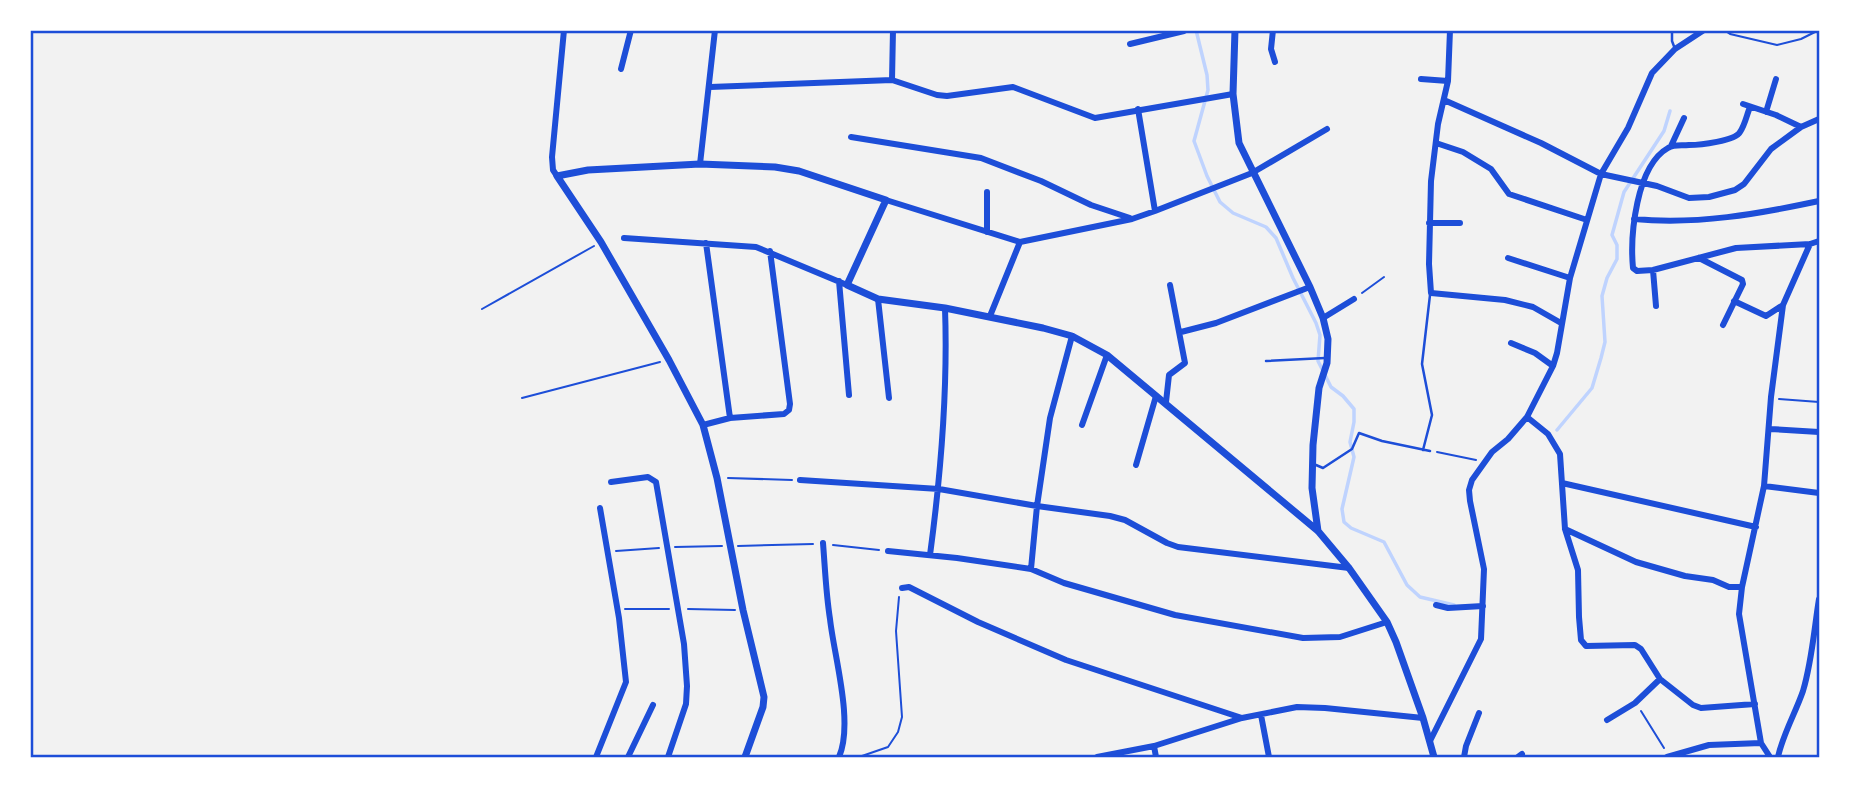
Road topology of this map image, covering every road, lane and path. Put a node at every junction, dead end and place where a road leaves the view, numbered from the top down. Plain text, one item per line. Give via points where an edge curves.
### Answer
1 (564, 30) edge
2 (631, 30) edge
3 (715, 30) edge
4 (892, 30) edge
5 (1158, 30) edge
6 (1235, 30) edge
7 (1273, 30) edge
8 (1450, 30) edge
9 (1672, 30) edge
10 (1704, 30) edge
11 (1724, 30) edge
12 (1819, 30) edge
13 (1184, 31) edge
14 (1158, 38) junction
15 (1130, 44) dead end
16 (1675, 49) junction
17 (1275, 62) dead end
18 (621, 69) dead end
19 (1421, 79) dead end
20 (1776, 79) dead end
21 (892, 80) junction
22 (1448, 81) junction
23 (710, 87) junction
24 (1233, 94) junction
25 (1444, 100) junction
26 (1138, 109) junction
27 (1766, 112) junction
28 (1684, 118) dead end
29 (1819, 119) edge
30 (1801, 127) junction
31 (1328, 129) dead end
32 (851, 137) dead end
33 (1436, 143) junction
34 (1671, 146) junction
35 (700, 164) junction
36 (1252, 173) junction
37 (1601, 174) junction
38 (557, 176) junction
39 (1639, 184) junction
40 (987, 192) dead end
41 (886, 200) junction
42 (1819, 201) edge
43 (1155, 211) junction
44 (1132, 219) junction
45 (1634, 219) junction
46 (1587, 220) junction
47 (1429, 223) junction
48 (1460, 223) dead end
49 (987, 232) junction
50 (624, 238) dead end
51 (1819, 241) edge
52 (601, 242) junction
53 (1020, 242) junction
54 (706, 243) junction
55 (1810, 244) junction
56 (770, 251) junction
57 (1508, 258) dead end
58 (1699, 258) junction
59 (1653, 270) junction
60 (1384, 277) dead end
61 (1570, 278) junction
62 (843, 283) junction
63 (1170, 285) dead end
64 (1308, 288) junction
65 (1431, 293) junction
66 (878, 299) junction
67 (1354, 299) joint
68 (1734, 301) junction
69 (1783, 304) junction
70 (1656, 306) dead end
71 (946, 308) junction
72 (482, 309) dead end
73 (990, 316) junction
74 (1323, 318) junction
75 (1561, 323) junction
76 (1723, 325) dead end
77 (1181, 332) junction
78 (1072, 336) junction
79 (1511, 343) dead end
80 (1107, 355) junction
81 (1327, 358) junction
82 (669, 360) junction
83 (1266, 360) dead end
84 (1553, 366) junction
85 (849, 395) dead end
86 (1156, 396) junction
87 (1771, 397) junction
88 (522, 398) dead end
89 (889, 398) dead end
90 (1166, 402) junction
91 (1819, 402) edge
92 (1527, 417) junction
93 (730, 418) junction
94 (703, 425) junction
95 (1082, 425) dead end
96 (1770, 429) junction
97 (1819, 432) edge
98 (1423, 450) junction
99 (1430, 451) joint
100 (1484, 461) junction
101 (1136, 465) dead end
102 (1312, 465) junction
103 (716, 478) junction
104 (800, 481) joint
105 (611, 482) dead end
106 (1562, 483) junction
107 (1764, 486) junction
108 (939, 489) junction
109 (1819, 493) edge
110 (1037, 506) junction
111 (600, 508) dead end
112 (1756, 527) junction
113 (1565, 529) junction
114 (1318, 531) junction
115 (822, 543) junction
116 (731, 546) junction
117 (888, 551) joint
118 (930, 555) junction
119 (1349, 568) junction
120 (1031, 569) junction
121 (1742, 587) junction
122 (902, 588) joint
123 (1819, 599) edge
124 (1436, 605) dead end
125 (1482, 606) junction
126 (1387, 622) junction
127 (1815, 658) edge
128 (1660, 679) junction
129 (1635, 703) junction
130 (1755, 704) junction
131 (653, 705) dead end
132 (1479, 713) dead end
133 (1261, 715) junction
134 (1242, 718) junction
135 (1423, 719) junction
136 (1607, 720) dead end
137 (1430, 741) junction
138 (1761, 743) junction
139 (1154, 746) junction
140 (597, 755) edge
141 (608, 757) edge
142 (628, 757) edge
143 (668, 757) edge
144 (744, 757) edge
145 (839, 757) edge
146 (859, 757) edge
147 (1097, 757) edge
148 (1156, 757) edge
149 (1269, 757) edge
150 (1434, 757) edge
151 (1464, 757) edge
152 (1668, 757) edge
153 (1770, 757) edge
154 (1778, 757) edge

1 - 38 street via 552,157
2 - 18 street
3 - 23 street
4 - 21 street
5 - 14 street
6 - 24 street
7 - 17 street
8 - 22 street
9 - 16 lane
10 - 16 street
11 - 12 path via 1777,45
13 - 14 street
14 - 15 street
16 - 37 street via 1652,73
19 - 22 street
20 - 27 street
21 - 23 street
21 - 26 street via 947,96 1013,88 1095,118
22 - 25 street
23 - 35 street
24 - 26 street
24 - 36 street via 1239,143
25 - 33 street
25 - 37 street
26 - 43 street
27 - 30 street
27 - 34 street via 1746,106 1741,131 1734,137 1710,144
28 - 34 street
29 - 30 street
30 - 39 street via 1771,149 1744,184 1709,197 1689,198
31 - 36 street
32 - 44 street via 981,158
33 - 46 street via 1491,169 1509,194
33 - 47 street
34 - 39 street
35 - 38 street
35 - 41 street via 799,171
36 - 43 street
36 - 64 street
37 - 39 street
37 - 46 street
38 - 52 street
39 - 45 street
40 - 49 street
41 - 49 street
41 - 62 street
42 - 45 street via 1705,220
43 - 44 street
44 - 53 street
45 - 59 street via 1633,268
46 - 61 street
47 - 48 street
47 - 65 street
49 - 53 street
50 - 54 street
51 - 55 street
52 - 72 path
52 - 82 street
53 - 73 street
54 - 56 street
54 - 93 street
55 - 58 street via 1736,248
55 - 69 street
56 - 62 street
56 - 93 street via 789,410
57 - 61 street
58 - 59 street
58 - 68 street via 1742,280 1742,290
59 - 70 street
60 - 67 path
61 - 75 street
62 - 66 street
62 - 85 street
63 - 77 street
64 - 74 street
64 - 77 street
65 - 75 street via 1514,302
65 - 98 lane via 1422,364 1432,415
66 - 71 street
66 - 89 street
67 - 74 street
68 - 69 street via 1766,316
68 - 76 street
69 - 87 street
71 - 73 street
71 - 108 street
73 - 78 street
74 - 81 street
75 - 84 street
77 - 90 street via 1185,362 1169,375
78 - 80 street
78 - 110 street via 1051,418
79 - 84 street
80 - 86 street
80 - 95 street
81 - 83 lane
81 - 102 street
82 - 88 path
82 - 94 street
84 - 92 street
86 - 90 street
86 - 101 street
87 - 91 path
87 - 96 street
90 - 114 street
92 - 100 street
92 - 106 street via 1555,442
93 - 94 street
94 - 103 street
96 - 97 street
96 - 107 street
98 - 99 lane
98 - 102 lane via 1359,433 1352,449 1323,468
99 - 100 path
100 - 125 street via 1469,490 1484,569
102 - 114 street
103 - 104 path
103 - 116 street
104 - 108 street
105 - 143 street via 653,478 658,495 687,686 687,704
106 - 112 street
106 - 113 street
107 - 109 street
107 - 112 street
108 - 110 street
108 - 118 street
110 - 119 street via 1125,520 1178,547
110 - 120 street
111 - 140 street via 626,682
112 - 121 street
113 - 121 street via 1636,562
113 - 128 street via 1578,570 1581,640 1586,646 1635,645
114 - 119 street
115 - 116 path
115 - 117 path
115 - 145 street via 843,709
116 - 144 street via 764,697
117 - 118 street
118 - 120 street
119 - 126 street
120 - 126 street via 1175,615 1303,638 1340,637
121 - 130 street via 1739,614
122 - 134 street via 909,587 1066,660
122 - 146 path via 896,631 900,725 888,747
123 - 127 street
124 - 125 street
125 - 137 street via 1478,647
126 - 135 street
127 - 154 street
128 - 129 street
128 - 130 street via 1697,707
129 - 136 street
129 - 152 path
130 - 138 street
131 - 142 street
132 - 151 street
133 - 134 street
133 - 135 street via 1325,708
133 - 149 street
134 - 139 street
135 - 137 street
137 - 150 street
138 - 152 street via 1709,745
138 - 153 street
139 - 147 street
139 - 148 street
140 - 141 street

